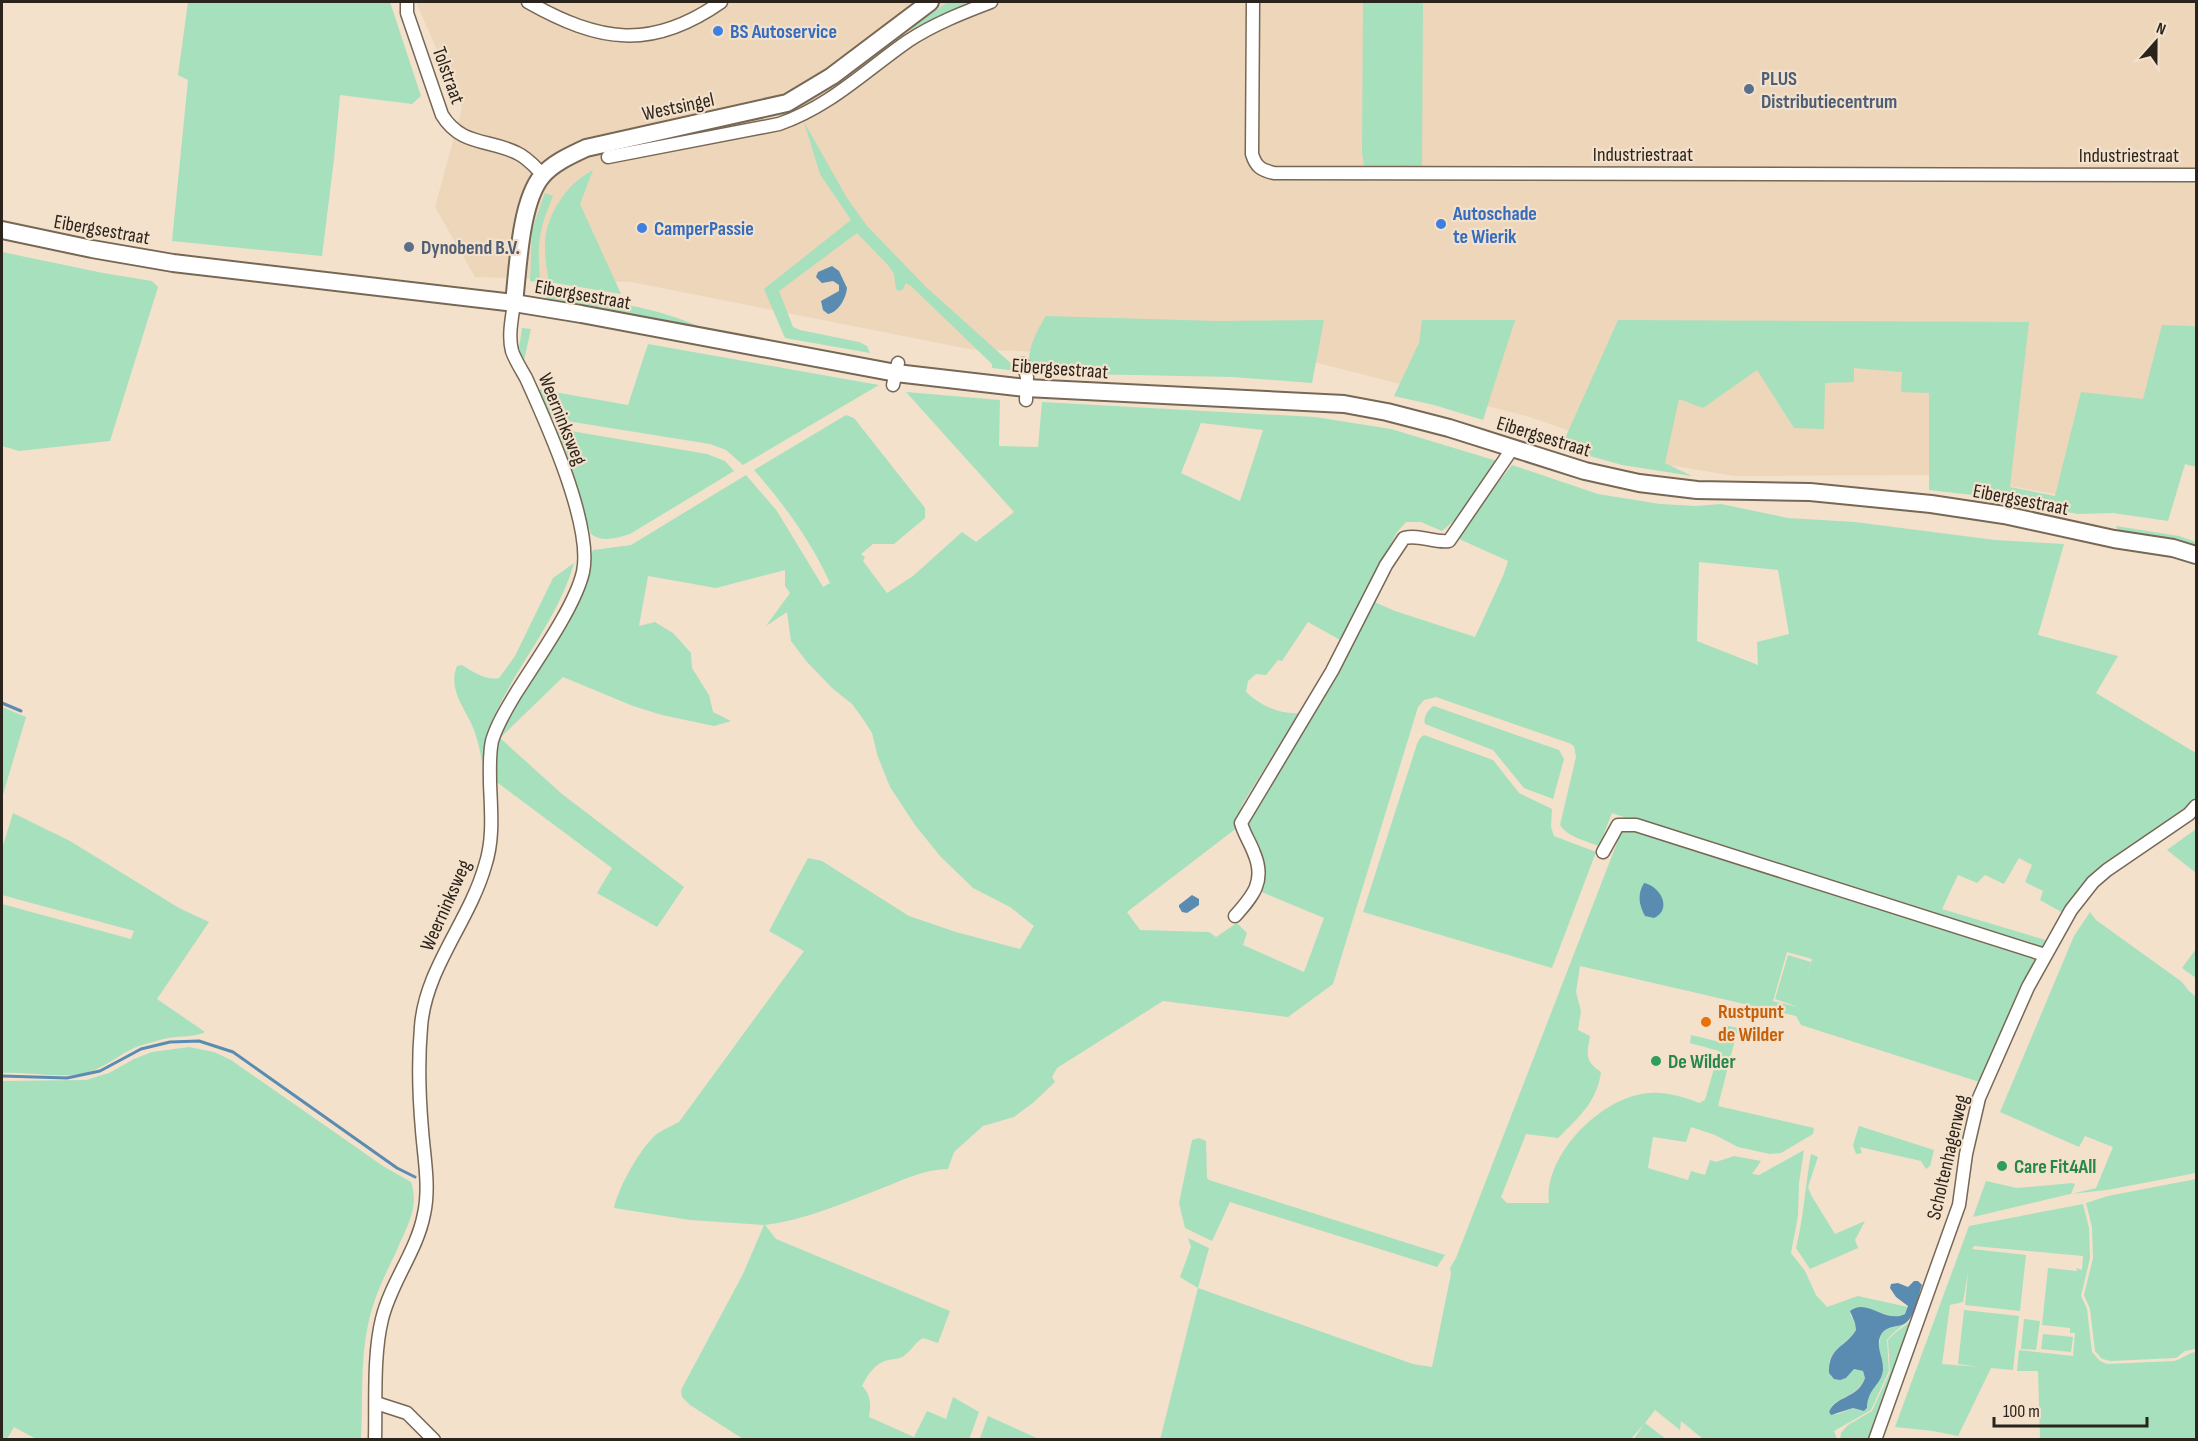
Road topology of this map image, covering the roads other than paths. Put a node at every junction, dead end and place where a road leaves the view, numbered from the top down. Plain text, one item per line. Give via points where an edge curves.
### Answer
1 (407, 2) edge
2 (528, 2) edge
3 (721, 2) edge
4 (930, 2) edge
5 (992, 2) edge
6 (1253, 2) edge
7 (608, 157) dead end
8 (543, 175) junction
9 (2196, 175) edge
10 (2, 230) edge
11 (514, 303) junction
12 (1023, 364) dead end
13 (1026, 393) junction
14 (1512, 449) junction
15 (2114, 539) junction
16 (2196, 555) edge
17 (2196, 567) edge
18 (2196, 806) edge
19 (1603, 852) dead end
20 (1235, 916) dead end
21 (2045, 956) junction
22 (376, 1403) junction
23 (375, 1440) edge
24 (434, 1440) edge
25 (1875, 1440) edge

1 - 8 street, Tolstraat via 407,13 447,124 467,137 515,152
2 - 3 street via 581,27 633,36 688,22
4 - 8 main road, Westsingel via 832,76 787,103 586,148
5 - 7 street, Westsingel via 932,26 825,103 795,118
6 - 9 street, Industriestraat via 1252,154 1261,170 1274,173
8 - 11 main road, Westsingel via 525,217
10 - 11 main road, Eibergsestraat via 173,263
11 - 13 main road, Eibergsestraat via 896,374
11 - 22 street, Weerninksweg via 513,352 548,427 578,516 585,546 583,571 561,619 492,740 492,836 485,866 474,898 424,1000 420,1087 425,1211 382,1319
12 - 13 street
13 - 14 main road, Eibergsestraat via 1344,404 1449,428
14 - 15 main road, Eibergsestraat via 1639,483 1697,490 1810,492 1931,504
14 - 20 street via 1449,541 1415,535 1404,538 1386,565 1332,671 1241,823 1260,869 1257,885
15 - 16 main road, Eibergsestraat
15 - 17 main road, Eibergsestraat
18 - 21 street, Scholtenhagenweg via 2093,882 2071,910
19 - 21 street via 1618,825 1636,825
21 - 25 street, Scholtenhagenweg via 1980,1098 1959,1205
22 - 23 street, Weerninksweg
22 - 24 street via 407,1413

